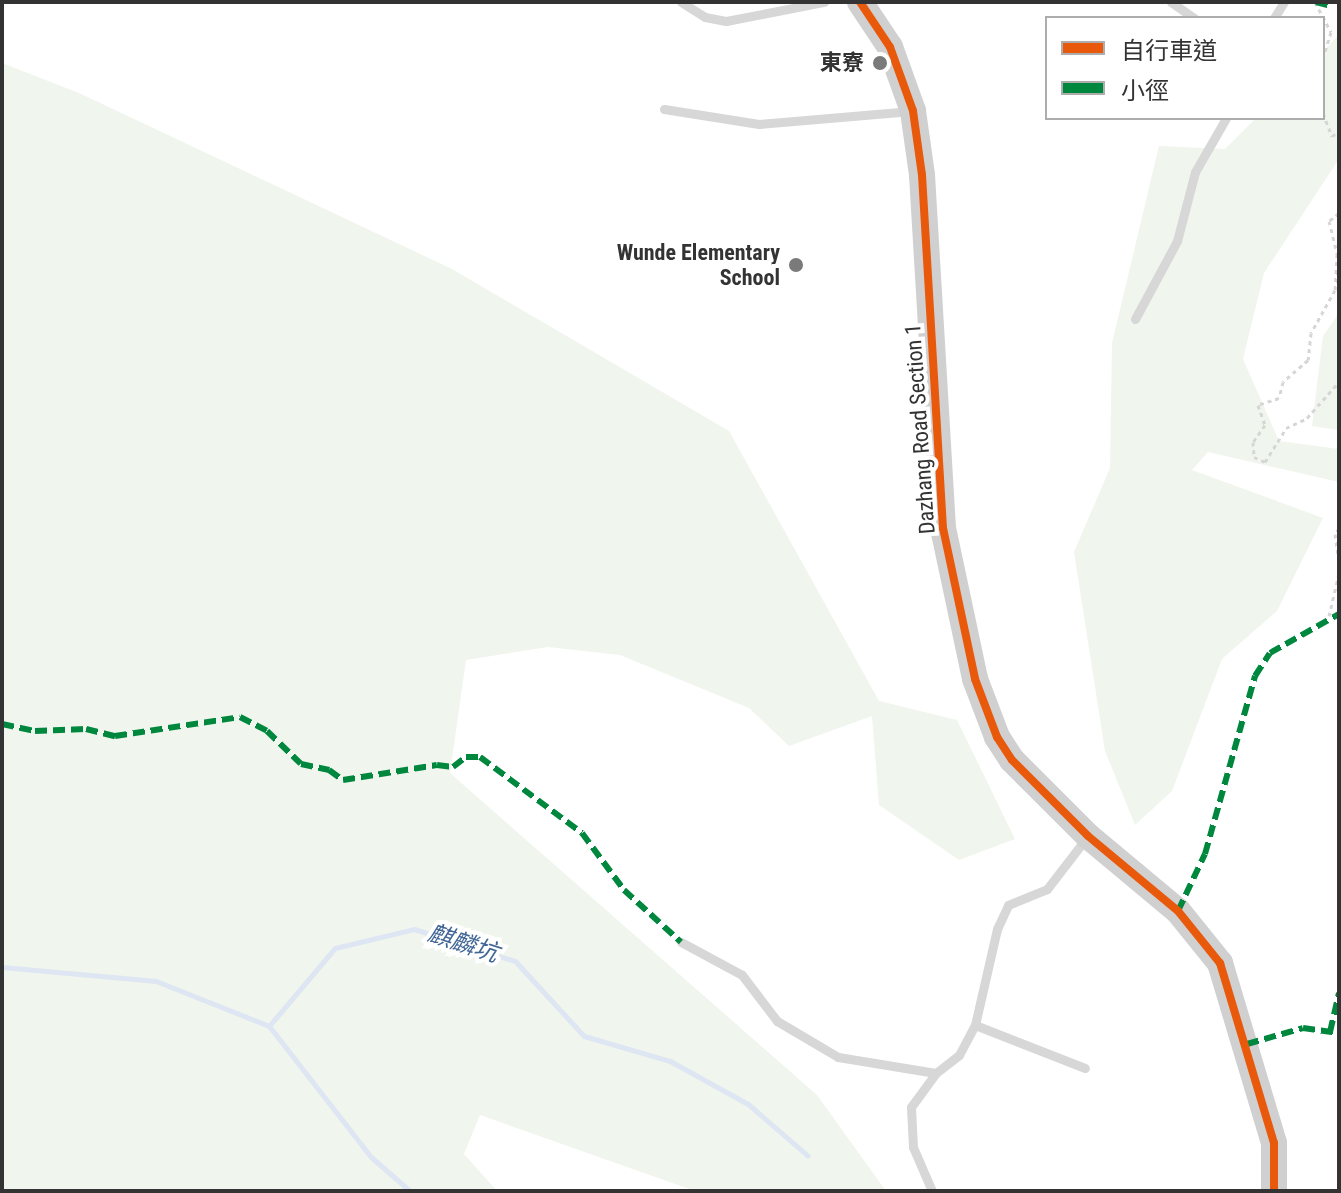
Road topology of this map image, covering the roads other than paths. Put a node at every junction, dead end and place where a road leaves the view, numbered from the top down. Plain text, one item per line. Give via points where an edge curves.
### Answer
1 (681, 2) edge
2 (824, 2) edge
3 (860, 2) edge
4 (1171, 2) edge
5 (1191, 16) edge
6 (664, 109) dead end
7 (913, 111) junction
8 (1225, 120) edge
9 (1135, 319) dead end
10 (1088, 836) junction
11 (681, 942) dead end
12 (975, 1025) junction
13 (1085, 1068) dead end
14 (936, 1073) junction
15 (932, 1191) edge
16 (1274, 1191) edge

1 - 2 lane via 705,17 726,21
3 - 7 main road, Dazhang Road Section 1 via 890,47
4 - 5 lane
6 - 7 lane via 759,124
7 - 10 main road, Dazhang Road Section 1 via 943,528 975,679 997,737 1012,760
8 - 9 lane via 1195,172 1177,241
10 - 12 lane via 1047,889 1008,905 997,929
10 - 16 main road, Dazhang Road Section 1 via 1178,911 1220,963 1274,1143
11 - 14 lane via 742,975 777,1021 838,1057
12 - 13 lane
12 - 14 lane via 959,1055
14 - 15 lane via 911,1107 913,1147

